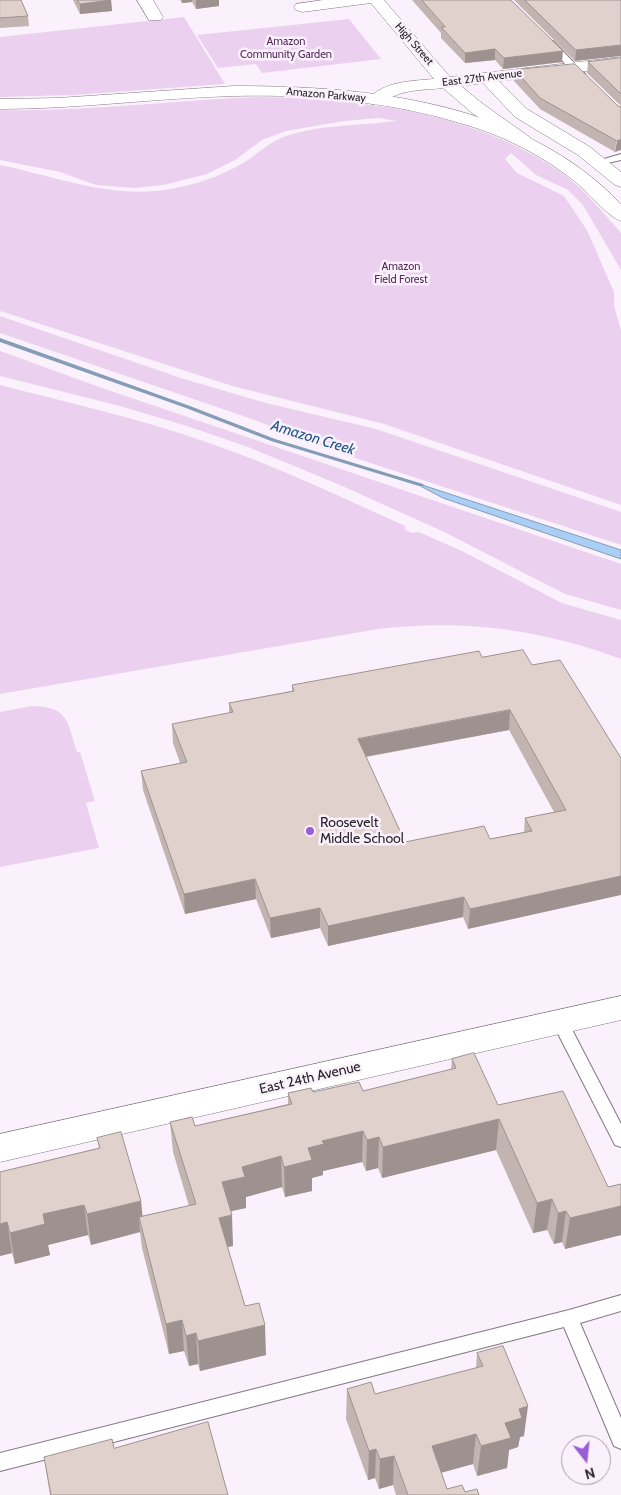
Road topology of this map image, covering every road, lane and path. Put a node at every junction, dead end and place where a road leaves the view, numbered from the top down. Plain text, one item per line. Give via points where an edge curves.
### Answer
1 (145, 0) edge
2 (358, 0) edge
3 (376, 0) edge
4 (302, 7) dead end
5 (155, 17) dead end
6 (540, 33) edge
7 (621, 62) edge
8 (574, 67) junction
9 (486, 77) junction
10 (587, 80) edge
11 (446, 82) junction
12 (377, 100) junction
13 (0, 104) edge
14 (525, 142) junction
15 (621, 157) edge
16 (599, 162) junction
17 (621, 181) edge
18 (621, 215) edge
19 (621, 1008) edge
20 (560, 1022) junction
21 (621, 1140) edge
22 (0, 1148) edge
23 (621, 1303) edge
24 (569, 1318) junction
25 (621, 1440) edge
26 (0, 1462) edge

1 - 5 street
2 - 4 street
3 - 11 street, High Street
6 - 8 lane
7 - 8 street, East 27th Avenue
8 - 9 street, East 27th Avenue
8 - 10 lane
9 - 11 street, East 27th Avenue
9 - 16 street via 522,113
11 - 12 street, East 27th Avenue via 394,89
11 - 14 street, High Street
12 - 13 street, Amazon Parkway via 314,93 243,91
12 - 14 street, Amazon Parkway via 472,121
14 - 18 street, Amazon Parkway via 577,174 600,192
15 - 16 lane
16 - 17 street
19 - 20 street, East 24th Avenue
20 - 21 lane
20 - 22 street, East 24th Avenue
23 - 24 lane
24 - 25 lane
24 - 26 lane

